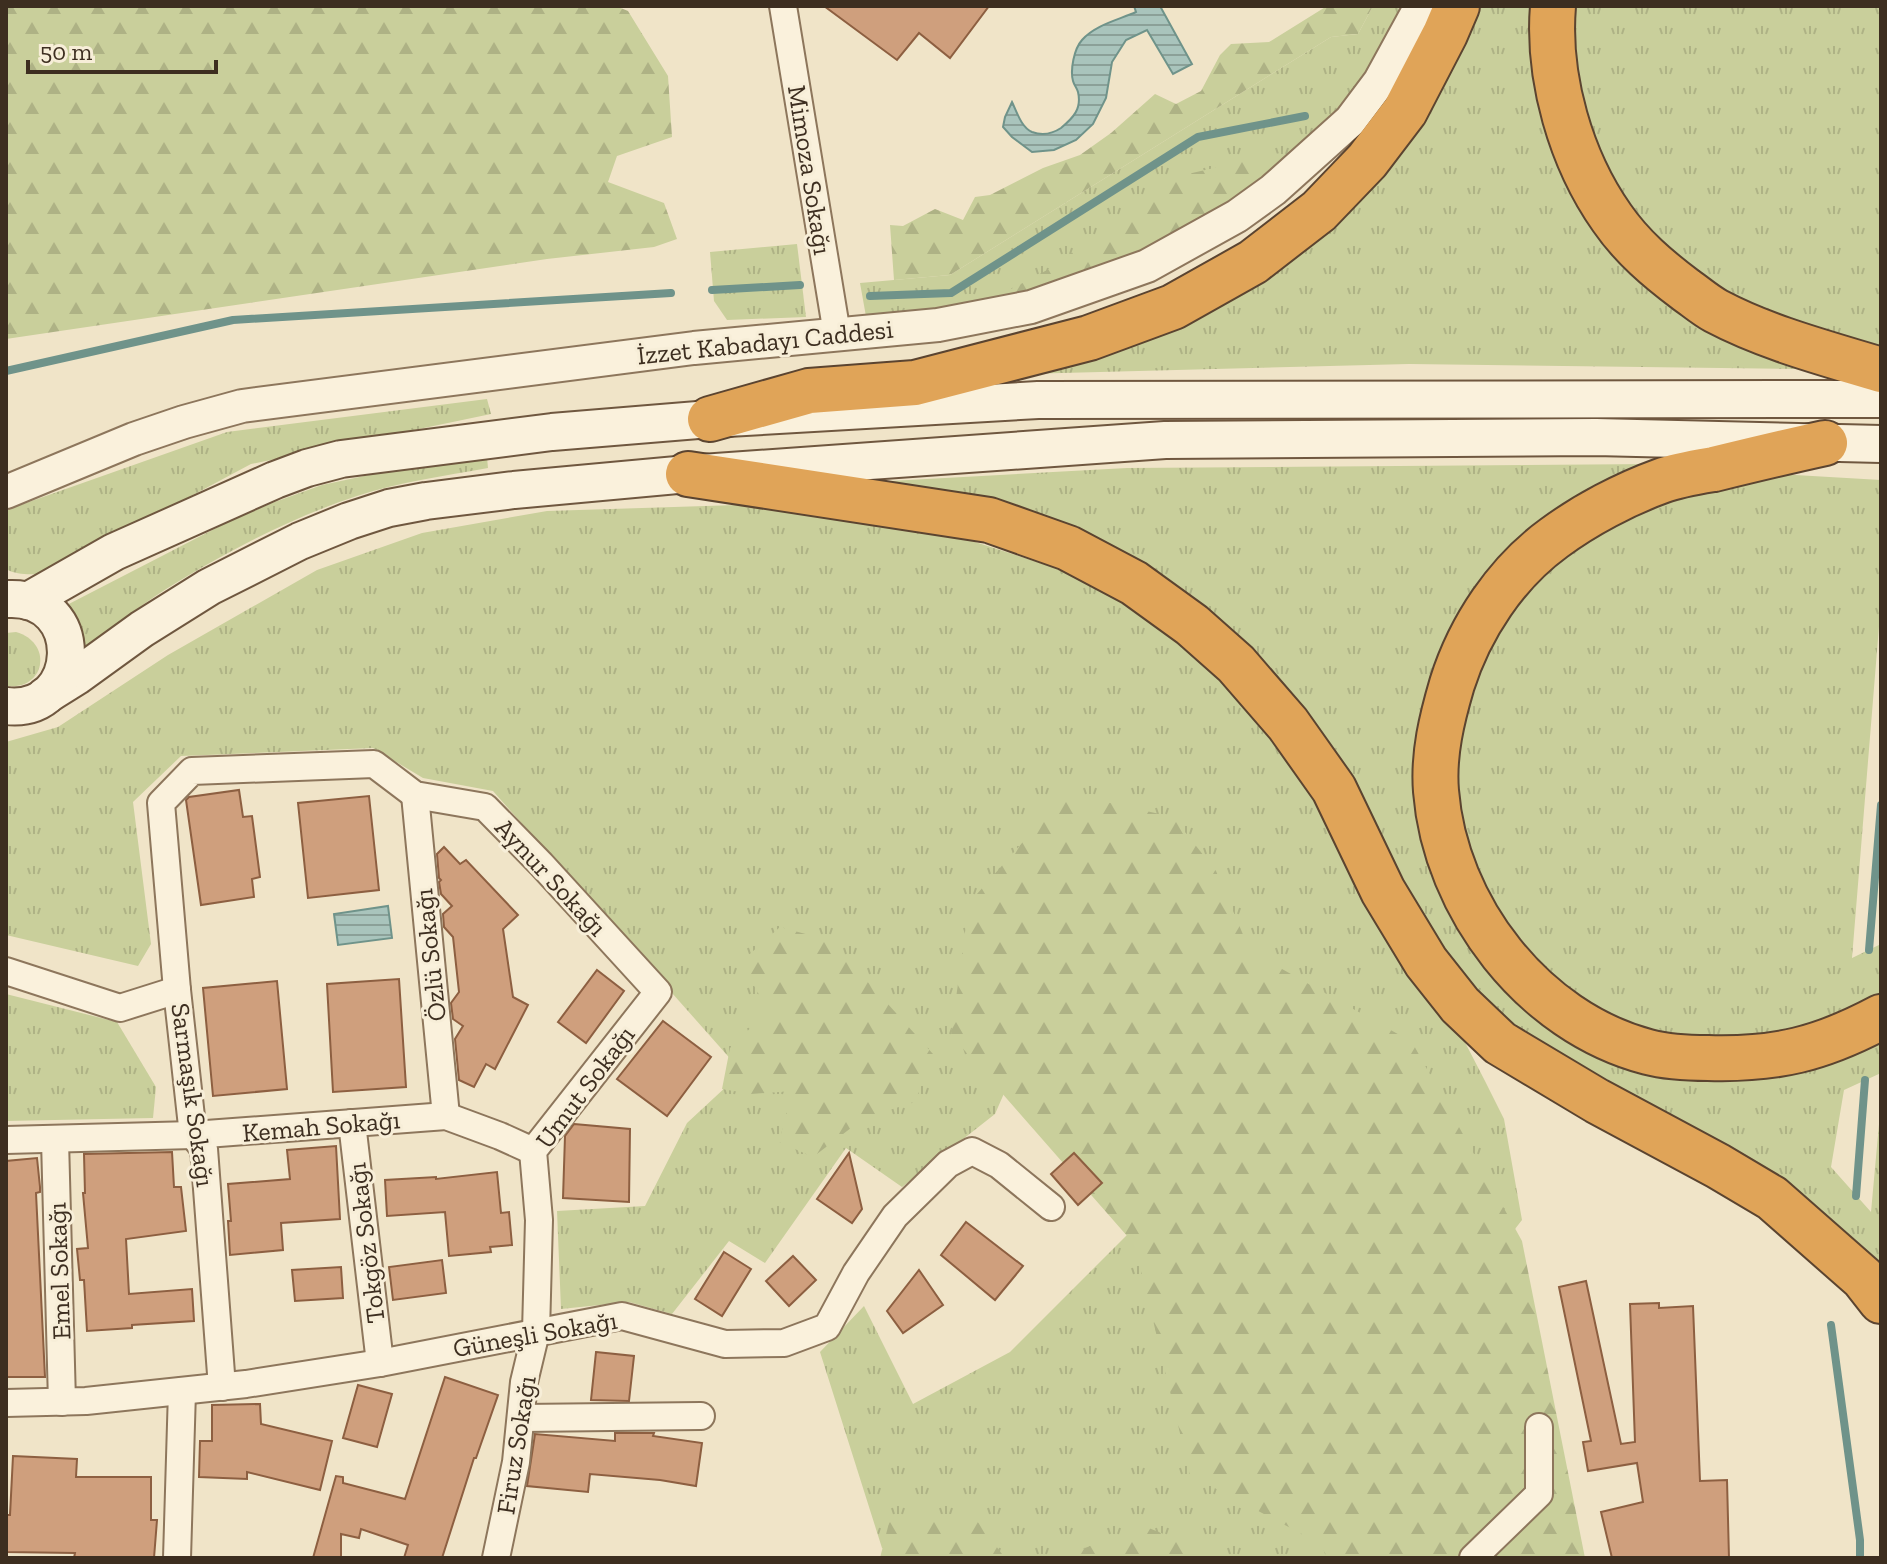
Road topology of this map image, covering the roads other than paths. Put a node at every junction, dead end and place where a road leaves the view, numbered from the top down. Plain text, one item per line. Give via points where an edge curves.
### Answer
1 (783, 6) edge
2 (1421, 6) edge
3 (1457, 6) edge
4 (1553, 6) edge
5 (837, 334) junction
6 (1881, 370) edge
7 (1881, 399) edge
8 (710, 419) junction
9 (1825, 443) junction
10 (1881, 444) edge
11 (688, 474) junction
12 (6, 492) edge
13 (13, 598) edge
14 (45, 696) junction
15 (7, 707) edge
16 (415, 795) junction
17 (161, 803) joint
18 (6, 971) edge
19 (177, 990) junction
20 (658, 992) joint
21 (1881, 1017) edge
22 (446, 1116) junction
23 (352, 1123) junction
24 (193, 1135) junction
25 (6, 1140) edge
26 (55, 1140) junction
27 (533, 1151) junction
28 (1051, 1207) dead end
29 (1881, 1301) edge
30 (536, 1332) junction
31 (380, 1363) junction
32 (222, 1387) junction
33 (182, 1391) junction
34 (62, 1402) junction
35 (6, 1403) edge
36 (701, 1416) dead end
37 (522, 1418) junction
38 (1539, 1427) dead end
39 (177, 1558) edge
40 (496, 1558) edge
41 (1473, 1558) edge

1 - 5 street, Mimoza Sokağı
2 - 5 street, İzzet Kabadayı Caddesi via 1380,81 1350,121 1273,190 1209,232 1147,266 1031,307 938,325
3 - 8 highway via 1405,111 1367,161 1319,211 1253,262 1173,307 1089,338 915,383 809,391
4 - 6 highway via 1560,101 1581,165 1612,219 1654,266 1713,310 1764,333
5 - 12 street, İzzet Kabadayı Caddesi via 242,406 134,439
7 - 8 main road via 1038,400
8 - 13 main road via 552,432 341,459 275,480
9 - 10 main road
9 - 11 main road via 1596,437 1165,440
9 - 21 highway via 1661,481 1600,509 1553,539 1491,603 1457,668 1438,738 1436,791 1447,845 1480,923 1533,987 1603,1034 1648,1052 1687,1058 1762,1058 1846,1036
11 - 14 main road via 426,501 349,521 209,587
11 - 29 highway via 989,520 1068,548 1134,583 1236,664 1288,724 1334,789 1383,891 1426,962 1470,1015 1500,1043 1772,1198 1863,1278
13 - 14 main road via 43,608 64,635 65,669
14 - 15 main road via 29,705
16 - 17 street, Aynur Sokağı via 374,764 192,771
16 - 20 street, Aynur Sokağı via 485,807
16 - 22 street, Özlü Sokağı
17 - 19 street, Sarmaşık Sokağı
18 - 19 street via 120,1008
19 - 24 street, Sarmaşık Sokağı
20 - 27 street, Umut Sokağı
22 - 23 street, Kemah Sokağı
22 - 27 street, Kemah Sokağı
23 - 24 street, Kemah Sokağı
23 - 31 street, Tokgöz Sokağı
24 - 26 street, Kemah Sokağı
24 - 32 street, Sarmaşık Sokağı via 204,1149
25 - 26 street, Kemah Sokağı
26 - 34 street, Emel Sokağı
27 - 30 street, Umut Sokağı via 539,1220
28 - 30 street, Güneşli Sokağı via 999,1165 972,1151 948,1164 895,1216 827,1327 784,1343 725,1344 622,1316
30 - 31 street, Güneşli Sokağı
30 - 37 street, Firuz Sokağı
31 - 32 street, Güneşli Sokağı
32 - 33 street, Güneşli Sokağı
33 - 34 street, Güneşli Sokağı
33 - 39 street
34 - 35 street, Güneşli Sokağı
36 - 37 street
37 - 40 street, Firuz Sokağı
38 - 41 street via 1539,1494

